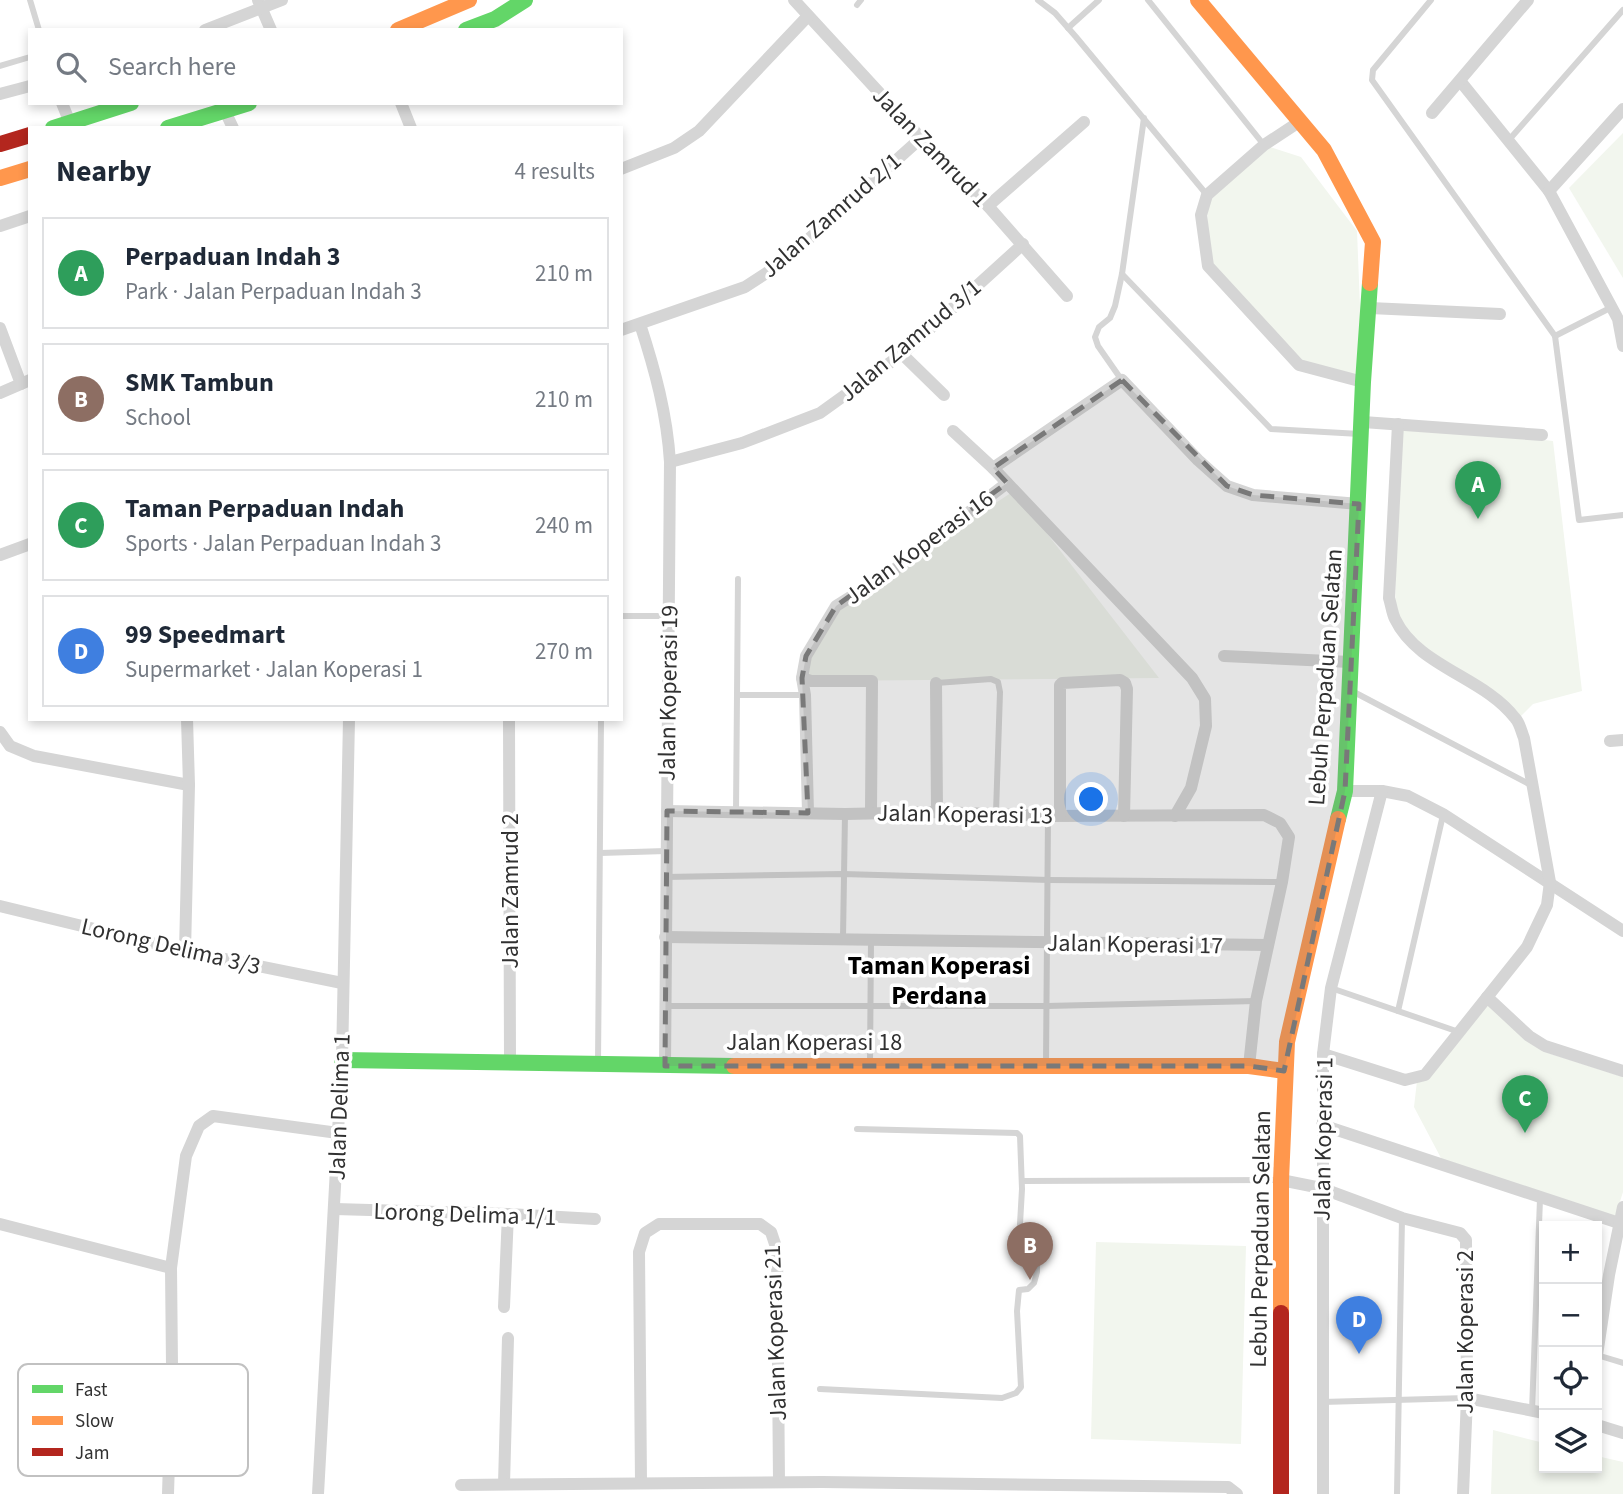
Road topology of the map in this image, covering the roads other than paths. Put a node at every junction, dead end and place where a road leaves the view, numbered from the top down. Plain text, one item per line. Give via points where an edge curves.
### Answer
1 (30, 0) edge
2 (282, 0) edge
3 (469, 0) edge
4 (525, 0) edge
5 (794, 0) edge
6 (1038, 0) edge
7 (1099, 0) edge
8 (1148, 0) edge
9 (1198, 0) edge
10 (1431, 0) edge
11 (1528, 0) edge
12 (260, 4) edge
13 (1623, 10) edge
14 (808, 16) junction
15 (38, 28) edge
16 (209, 28) edge
17 (270, 28) edge
18 (403, 28) edge
19 (471, 28) edge
20 (1068, 28) junction
21 (28, 58) edge
22 (0, 66) edge
23 (1461, 82) junction
24 (28, 87) edge
25 (0, 94) edge
26 (63, 105) edge
27 (125, 105) edge
28 (243, 105) edge
29 (402, 105) edge
30 (1623, 109) edge
31 (225, 111) junction
32 (1432, 113) dead end
33 (1144, 118) junction
34 (1084, 122) dead end
35 (1298, 122) junction
36 (70, 123) junction
37 (60, 126) edge
38 (175, 126) edge
39 (232, 126) edge
40 (410, 126) edge
41 (28, 136) edge
42 (920, 138) junction
43 (1508, 141) junction
44 (0, 144) edge
45 (1264, 145) junction
46 (623, 168) edge
47 (28, 170) edge
48 (0, 178) edge
49 (1549, 191) junction
50 (1207, 195) junction
51 (988, 206) junction
52 (28, 217) edge
53 (0, 226) edge
54 (1023, 244) junction
55 (1122, 274) junction
56 (1068, 296) dead end
57 (1370, 307) junction
58 (1612, 307) junction
59 (1500, 314) dead end
60 (640, 324) junction
61 (0, 328) edge
62 (623, 329) edge
63 (1555, 335) junction
64 (1623, 346) edge
65 (902, 354) junction
66 (1122, 380) junction
67 (25, 382) edge
68 (1363, 382) junction
69 (0, 393) edge
70 (944, 396) dead end
71 (1398, 424) junction
72 (1363, 428) junction
73 (953, 431) dead end
74 (1542, 435) dead end
75 (670, 462) junction
76 (993, 468) junction
77 (1007, 483) junction
78 (1359, 504) junction
79 (1623, 515) edge
80 (28, 545) edge
81 (0, 555) edge
82 (738, 579) dead end
83 (623, 616) edge
84 (669, 616) junction
85 (1224, 656) dead end
86 (1350, 662) junction
87 (802, 678) junction
88 (936, 683) joint
89 (1349, 689) junction
90 (737, 695) junction
91 (805, 695) junction
92 (187, 721) edge
93 (349, 721) edge
94 (509, 721) edge
95 (601, 721) edge
96 (0, 732) edge
97 (189, 785) junction
98 (1533, 786) junction
99 (1345, 791) junction
100 (1382, 791) junction
101 (667, 811) junction
102 (871, 812) junction
103 (937, 812) junction
104 (736, 813) junction
105 (808, 813) junction
106 (996, 813) junction
107 (845, 814) junction
108 (1443, 814) junction
109 (1054, 816) junction
110 (1124, 816) junction
111 (1175, 817) junction
112 (666, 851) junction
113 (600, 853) junction
114 (843, 874) junction
115 (666, 877) junction
116 (1049, 880) junction
117 (1282, 882) junction
118 (1550, 882) junction
119 (0, 906) edge
120 (1623, 931) edge
121 (665, 937) junction
122 (843, 938) junction
123 (871, 940) junction
124 (1049, 943) junction
125 (1268, 945) junction
126 (186, 951) junction
127 (342, 982) junction
128 (1331, 988) junction
129 (1487, 997) junction
130 (1256, 1001) junction
131 (665, 1006) junction
132 (871, 1006) junction
133 (1047, 1006) junction
134 (1398, 1011) junction
135 (1458, 1032) junction
136 (1323, 1054) junction
137 (342, 1060) junction
138 (510, 1064) junction
139 (598, 1065) junction
140 (870, 1065) junction
141 (665, 1066) junction
142 (1046, 1066) junction
143 (1249, 1066) junction
144 (1284, 1071) junction
145 (1623, 1071) edge
146 (1322, 1125) junction
147 (857, 1129) dead end
148 (338, 1133) junction
149 (1281, 1180) junction
150 (1022, 1181) junction
151 (1321, 1188) junction
152 (1540, 1199) junction
153 (1623, 1208) edge
154 (335, 1209) junction
155 (508, 1214) junction
156 (1402, 1218) junction
157 (594, 1219) dead end
158 (1619, 1223) junction
159 (0, 1224) edge
160 (171, 1268) junction
161 (1609, 1275) junction
162 (1623, 1280) edge
163 (504, 1307) dead end
164 (508, 1338) dead end
165 (1598, 1347) edge
166 (1602, 1357) edge
167 (1623, 1363) edge
168 (172, 1364) edge
169 (820, 1389) dead end
170 (1466, 1398) junction
171 (1399, 1401) junction
172 (1322, 1402) junction
173 (1538, 1412) edge
174 (1602, 1427) edge
175 (1623, 1433) edge
176 (169, 1476) edge
177 (779, 1482) junction
178 (641, 1483) junction
179 (504, 1484) junction
180 (461, 1485) dead end
181 (659, 1488) edge
182 (523, 1489) edge
183 (587, 1489) edge
184 (993, 1489) edge
185 (168, 1494) edge
186 (318, 1494) edge
187 (1237, 1494) edge
188 (1281, 1494) edge
189 (1323, 1494) edge
190 (1397, 1494) edge
191 (1462, 1494) edge

1 - 15 lane
2 - 12 street
3 - 18 street
4 - 19 street
5 - 14 street, Jalan Zamrud 1
6 - 20 lane
7 - 20 lane
8 - 45 lane
9 - 35 street, Lebuh Perpaduan Selatan
10 - 63 lane via 1373,70 1371,80
11 - 23 street
12 - 16 street
12 - 17 street
13 - 43 lane
14 - 42 street, Jalan Zamrud 1
14 - 46 street via 699,131 674,148
20 - 33 lane
21 - 22 lane
23 - 32 street
23 - 43 street
24 - 25 street
26 - 36 street
27 - 36 street
28 - 31 street
29 - 40 street
30 - 49 street
31 - 38 street
31 - 39 street
33 - 50 lane
33 - 55 lane
34 - 51 street
35 - 45 street
35 - 57 street, Lebuh Perpaduan Selatan via 1324,150 1373,242
36 - 37 street
41 - 44 street
42 - 51 street, Jalan Zamrud 1
42 - 60 street, Jalan Zamrud 2/1 via 782,263 745,287
43 - 49 street
45 - 50 street
47 - 48 street
49 - 58 street
50 - 68 street via 1201,215 1208,266 1298,365
51 - 54 street, Jalan Zamrud 1
52 - 53 street
54 - 56 street, Jalan Zamrud 1
54 - 65 street, Jalan Zamrud 3/1
55 - 66 lane via 1110,318 1095,337
55 - 72 lane via 1271,429
57 - 59 street
57 - 68 street, Lebuh Perpaduan Selatan
58 - 63 lane
58 - 64 street
60 - 62 street, Jalan Zamrud 2/1
60 - 75 street, Jalan Koperasi 19 via 658,379
61 - 67 street
63 - 79 lane via 1579,520
65 - 70 street
65 - 75 street, Jalan Zamrud 3/1 via 820,413 741,443
66 - 76 street
66 - 78 street via 1227,486 1253,495
67 - 69 street
68 - 72 street, Lebuh Perpaduan Selatan
71 - 72 street
71 - 74 street
71 - 98 street via 1389,598 1395,619 1426,653 1503,704 1517,720
72 - 78 street, Lebuh Perpaduan Selatan
73 - 76 street
75 - 84 street, Jalan Koperasi 19
76 - 77 street
77 - 87 street, Jalan Koperasi 16 via 895,569 836,606 806,656
77 - 111 street via 1192,678 1205,699 1206,726 1191,788
78 - 86 street, Lebuh Perpaduan Selatan
80 - 81 street
82 - 90 lane
83 - 84 lane
84 - 101 street, Jalan Koperasi 19
85 - 86 street
86 - 89 street, Lebuh Perpaduan Selatan
87 - 91 street, Jalan Koperasi 16
87 - 102 street via 872,681
88 - 103 street
88 - 106 lane via 998,682
89 - 98 lane
89 - 99 street, Lebuh Perpaduan Selatan
90 - 91 lane
90 - 104 lane
91 - 105 street, Jalan Koperasi 16
92 - 97 street
93 - 127 street, Jalan Delima 1
94 - 138 street, Jalan Zamrud 2
95 - 113 lane
96 - 97 street via 10,746 34,756
97 - 126 street
98 - 118 street
99 - 100 street
99 - 144 street, Lebuh Perpaduan Selatan
100 - 108 street via 1408,796
100 - 128 street, Jalan Koperasi 1
101 - 104 street, Jalan Koperasi 13
101 - 112 street, Jalan Koperasi 19
102 - 103 street, Jalan Koperasi 13
102 - 107 street, Jalan Koperasi 13
103 - 106 street, Jalan Koperasi 13
104 - 105 street, Jalan Koperasi 13
105 - 107 street, Jalan Koperasi 13
106 - 109 street, Jalan Koperasi 13
107 - 114 lane
108 - 118 street
108 - 134 lane
109 - 110 street, Jalan Koperasi 13
109 - 110 street via 1060,685 1120,680 1127,689
109 - 116 lane
110 - 111 street, Jalan Koperasi 13
111 - 117 street, Jalan Koperasi 13 via 1264,816 1280,823 1289,837
112 - 113 lane
112 - 115 street, Jalan Koperasi 19
113 - 139 lane
114 - 115 lane
114 - 116 lane
114 - 122 lane
115 - 121 street, Jalan Koperasi 19
116 - 117 lane
116 - 124 lane
117 - 125 street
118 - 120 street
118 - 129 street via 1546,905 1527,947
119 - 126 street, Lorong Delima 3/3
121 - 122 street, Jalan Koperasi 17
121 - 131 street, Jalan Koperasi 19
122 - 123 street, Jalan Koperasi 17
123 - 124 street, Jalan Koperasi 17
123 - 132 lane
124 - 125 street, Jalan Koperasi 17
124 - 133 lane
125 - 130 street
126 - 127 street, Lorong Delima 3/3
127 - 137 street, Jalan Delima 1
128 - 134 lane
128 - 136 street, Jalan Koperasi 1
129 - 135 street
129 - 145 street via 1545,1046
130 - 133 lane
130 - 143 street
131 - 132 lane
131 - 141 street, Jalan Koperasi 19
132 - 133 lane
132 - 140 lane
133 - 142 lane
134 - 135 lane
135 - 136 street via 1425,1075 1405,1080
136 - 146 street, Jalan Koperasi 1
137 - 138 street, Jalan Koperasi 18
137 - 148 street, Jalan Delima 1
138 - 139 street, Jalan Koperasi 18
139 - 141 street, Jalan Koperasi 18
140 - 141 street, Jalan Koperasi 18
140 - 142 street, Jalan Koperasi 18
142 - 143 street, Jalan Koperasi 18
143 - 144 street, Jalan Koperasi 18
144 - 149 street, Lebuh Perpaduan Selatan
146 - 151 street, Jalan Koperasi 1
146 - 152 street
147 - 150 lane via 1017,1133
148 - 154 street, Jalan Delima 1
148 - 160 street via 224,1116 205,1120 186,1156
149 - 150 lane
149 - 151 street, Jalan Koperasi 2
149 - 188 street, Lebuh Perpaduan Selatan
150 - 169 lane via 1020,1224 1026,1235 1037,1241 1037,1272 1028,1289 1019,1290 1021,1387 1016,1394 1002,1398
151 - 156 street, Jalan Koperasi 2
151 - 172 street, Jalan Koperasi 1
152 - 158 street
152 - 173 lane
153 - 158 street
154 - 155 street, Lorong Delima 1/1
154 - 186 street, Jalan Delima 1
155 - 157 street, Lorong Delima 1/1
155 - 163 street
156 - 170 street, Jalan Koperasi 2 via 1460,1233 1465,1240
156 - 171 lane
158 - 161 street
159 - 160 street
160 - 168 street
161 - 162 street
161 - 165 street
164 - 179 street
166 - 167 lane
170 - 171 lane
170 - 173 street
170 - 191 street, Jalan Koperasi 2
171 - 172 lane
171 - 190 lane
172 - 189 street, Jalan Koperasi 1
174 - 175 street
176 - 185 street
177 - 178 street, Jalan Koperasi 21 via 776,1250 771,1232 760,1224 659,1224 645,1233 639,1252
177 - 181 street
177 - 184 street
178 - 181 street
178 - 183 street
179 - 180 street
179 - 182 street
182 - 183 street
184 - 187 street via 1228,1488

